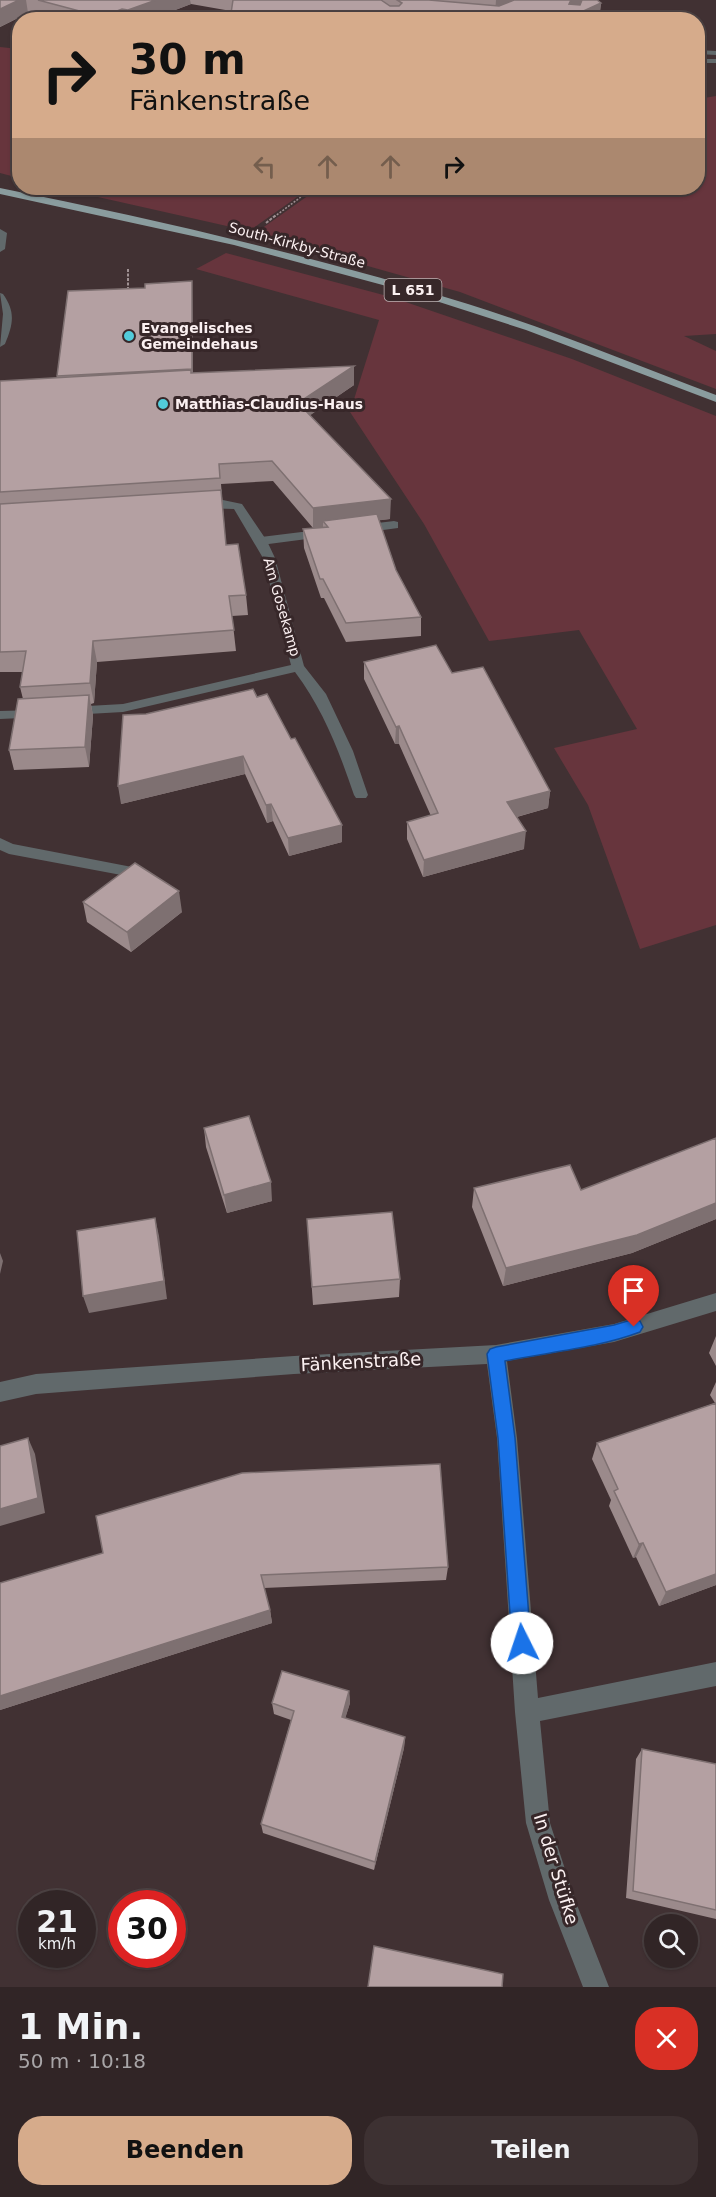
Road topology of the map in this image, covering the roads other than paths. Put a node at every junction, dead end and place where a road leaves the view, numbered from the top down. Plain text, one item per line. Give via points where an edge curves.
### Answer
1 (576, 12) edge
2 (599, 12) edge
3 (22, 195) edge
4 (0, 232) edge
5 (0, 249) edge
6 (0, 296) edge
7 (0, 344) edge
8 (716, 399) edge
9 (183, 506) edge
10 (394, 525) dead end
11 (261, 541) junction
12 (298, 667) junction
13 (0, 715) edge
14 (361, 795) dead end
15 (0, 843) edge
16 (132, 872) edge
17 (716, 1302) edge
18 (496, 1354) junction
19 (0, 1392) edge
20 (716, 1674) edge
21 (527, 1712) junction
22 (596, 1987) edge

1 - 2 street via 589,6
3 - 8 main road, South-Kirkby-Straße / L 651 via 238,243 468,307
4 - 5 street
6 - 7 street via 10,316
9 - 11 street, Am Gosekamp via 238,506
10 - 11 street
11 - 12 street, Am Gosekamp
12 - 13 street, Am Gosekamp via 123,708
12 - 14 street, Am Gosekamp via 319,694 346,751
15 - 16 street via 9,849
17 - 18 street, Fänkenstraße via 614,1333
18 - 19 street, Fänkenstraße via 36,1384
18 - 21 street, In der Stüfke via 507,1438
20 - 21 street
21 - 22 street, In der Stüfke via 538,1823 562,1900

